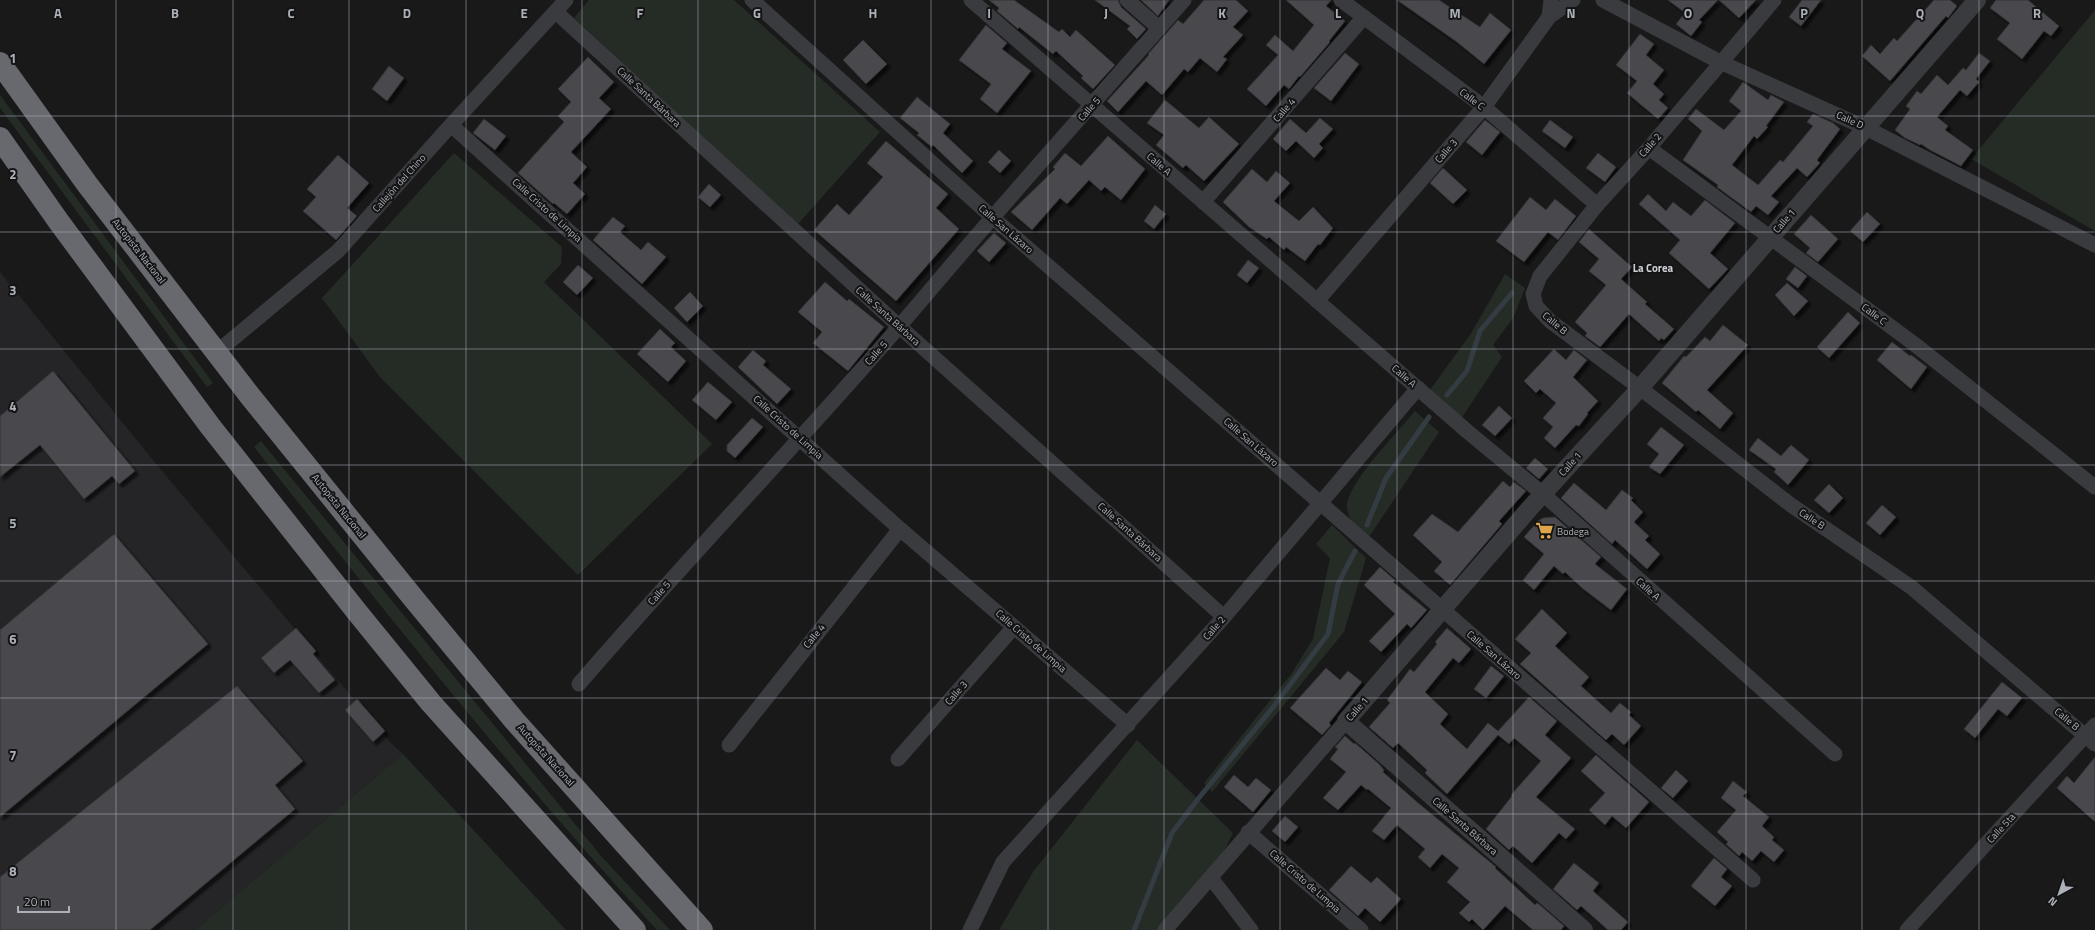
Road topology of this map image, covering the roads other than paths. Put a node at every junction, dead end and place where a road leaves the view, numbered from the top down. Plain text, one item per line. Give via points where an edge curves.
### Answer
1 (566, 0) edge
2 (752, 0) edge
3 (1128, 0) edge
4 (1184, 0) edge
5 (1341, 0) edge
6 (1551, 0) edge
7 (1572, 0) edge
8 (1603, 0) edge
9 (1774, 0) edge
10 (1977, 0) edge
11 (981, 3) edge
12 (556, 12) junction
13 (1364, 17) junction
14 (1549, 17) junction
15 (1159, 28) junction
16 (1720, 62) junction
17 (0, 63) edge
18 (1092, 106) junction
19 (1484, 107) junction
20 (451, 124) junction
21 (1866, 128) junction
22 (0, 138) edge
23 (1649, 148) junction
24 (1203, 202) junction
25 (1598, 204) junction
26 (992, 217) junction
27 (1770, 237) junction
28 (2095, 245) edge
29 (1533, 294) joint
30 (1317, 301) junction
31 (900, 327) junction
32 (217, 352) junction
33 (1418, 388) junction
34 (1640, 388) junction
35 (800, 438) junction
36 (2095, 487) edge
37 (1543, 494) junction
38 (1321, 502) junction
39 (900, 529) junction
40 (1443, 611) junction
41 (1224, 616) junction
42 (1014, 627) junction
43 (579, 684) dead end
44 (1346, 721) junction
45 (1128, 725) junction
46 (2092, 735) edge
47 (729, 745) dead end
48 (1834, 754) dead end
49 (898, 759) dead end
50 (1248, 832) junction
51 (1211, 878) junction
52 (1753, 880) dead end
53 (635, 930) edge
54 (702, 930) edge
55 (970, 930) edge
56 (1165, 930) edge
57 (1251, 930) edge
58 (1361, 930) edge
59 (1584, 930) edge
60 (1907, 930) edge

1 - 12 street, Callejón del Chino
2 - 26 street, Calle San Lázaro
3 - 15 street
4 - 15 street, Calle 5
5 - 13 street, Calle C
6 - 14 street
7 - 14 street, Calle 3
8 - 16 street, Calle D
9 - 16 street, Calle 2
10 - 21 street, Calle 1
11 - 18 street, Calle A
12 - 20 street, Callejón del Chino
12 - 31 street, Calle Santa Bárbara
13 - 19 street, Calle C
13 - 24 street, Calle 4
14 - 19 street, Calle 3
15 - 18 street, Calle 5
16 - 21 street, Calle D
16 - 23 street, Calle 2
17 - 32 highway, Autopista Nacional via 87,184
18 - 24 street, Calle A
18 - 26 street, Calle 5
19 - 25 street, Calle C
19 - 30 street, Calle 3
20 - 32 street, Callejón del Chino via 338,251
20 - 35 street, Calle Cristo de Limpia
21 - 27 street, Calle 1
21 - 28 street, Calle D
22 - 53 highway via 210,426 357,612 431,703
23 - 25 street, Calle 2
23 - 27 street, Calle C
24 - 30 street, Calle A
25 - 29 street, Calle 2 via 1540,276
26 - 31 street, Calle 5
26 - 38 street, Calle San Lázaro
27 - 34 street, Calle 1
27 - 36 street, Calle C via 1913,343
29 - 34 street, Calle B via 1536,306 1550,321
30 - 33 street, Calle A
31 - 35 street, Calle 5
31 - 41 street, Calle Santa Bárbara
32 - 54 highway, Autopista Nacional via 499,702
33 - 37 street, Calle A
33 - 38 street, Calle 2
34 - 37 street, Calle 1
34 - 46 street, Calle B via 1792,505 1911,586
35 - 39 street, Calle Cristo de Limpia
35 - 43 street, Calle 5
37 - 40 street, Calle 1
37 - 48 street, Calle A
38 - 40 street, Calle San Lázaro
38 - 41 street, Calle 2
39 - 42 street, Calle Cristo de Limpia
39 - 47 street, Calle 4
40 - 44 street, Calle 1
40 - 52 street, Calle San Lázaro
41 - 45 street, Calle 2
42 - 45 street, Calle Cristo de Limpia
42 - 49 street, Calle 3
44 - 50 street, Calle 1
44 - 59 street, Calle Santa Bárbara
45 - 55 street, Calle 2 via 1002,862
46 - 60 street, Calle 5ta
50 - 51 street, Calle 1
50 - 58 street, Calle Cristo de Limpia
51 - 56 street, Calle 1
51 - 57 street

